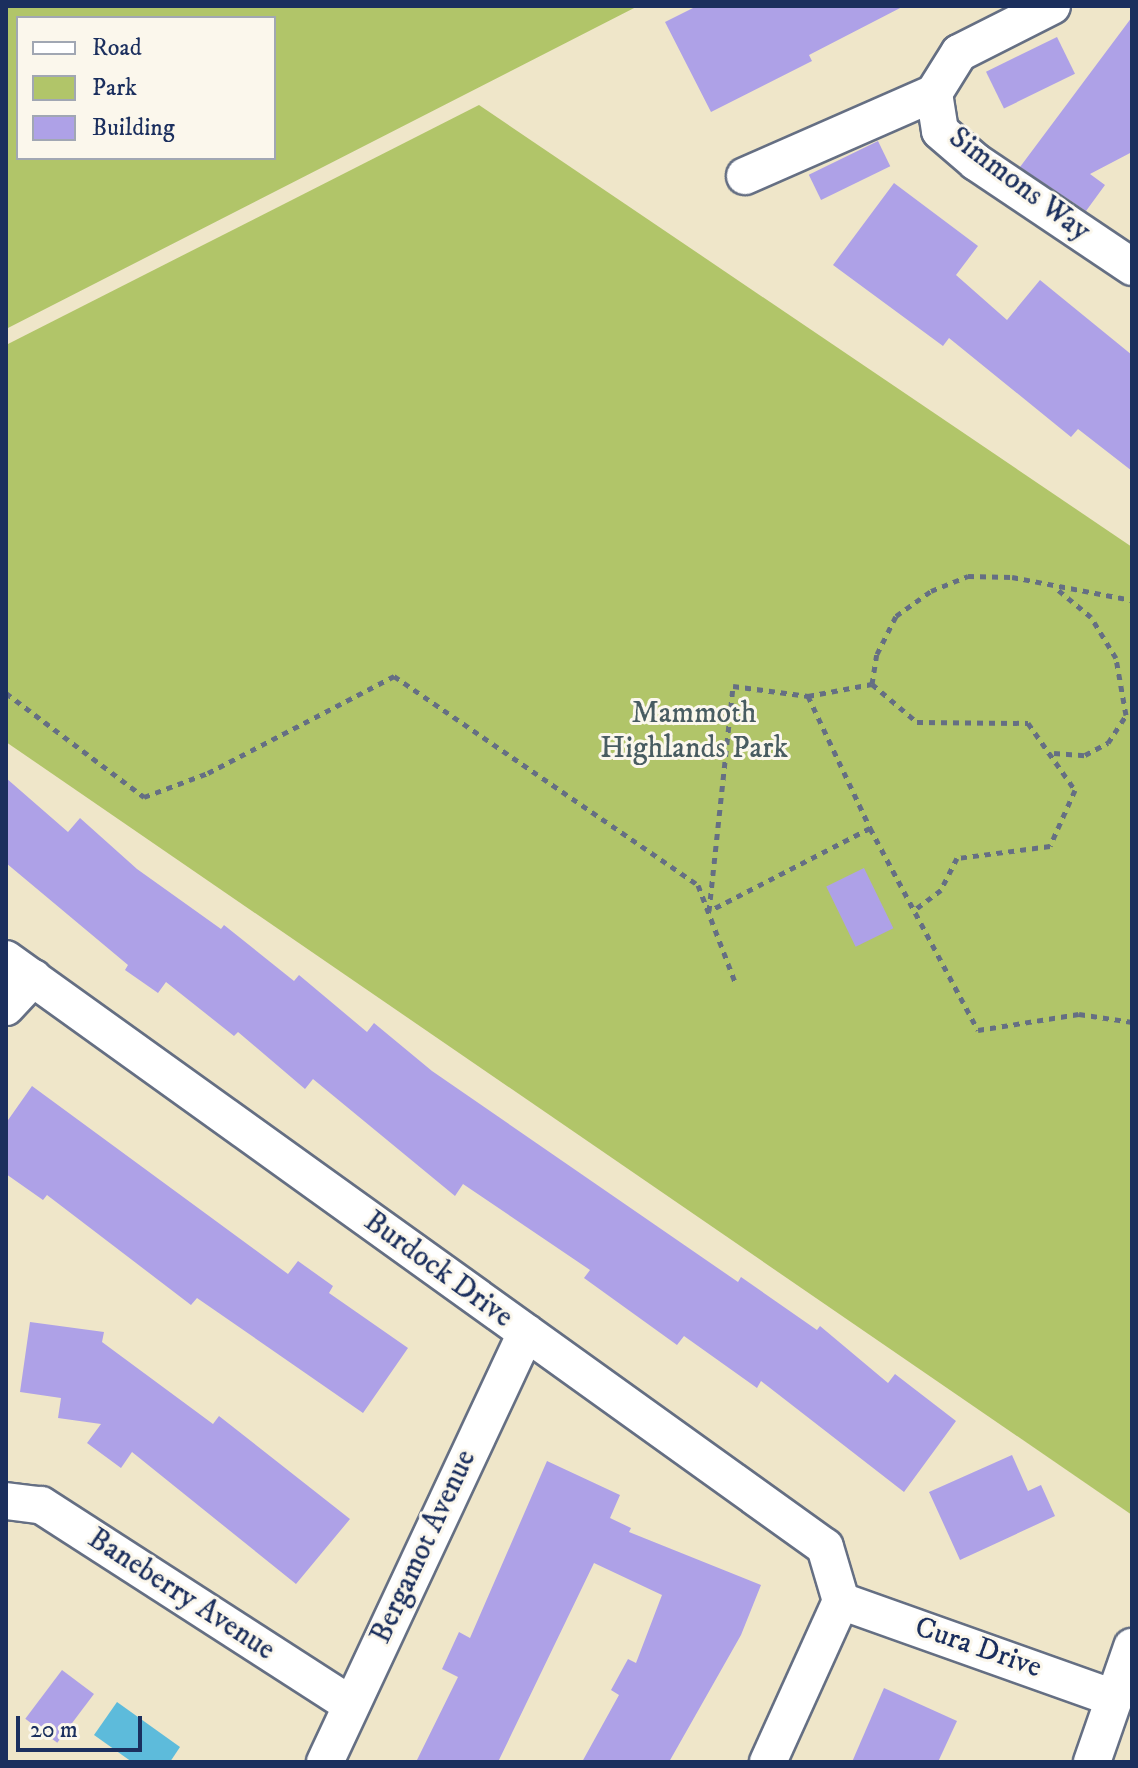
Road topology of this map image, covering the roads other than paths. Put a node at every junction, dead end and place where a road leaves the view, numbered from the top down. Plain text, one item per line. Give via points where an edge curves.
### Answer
1 (1052, 6) edge
2 (934, 93) junction
3 (745, 176) dead end
4 (1132, 267) edge
5 (20, 969) edge
6 (6, 1007) edge
7 (526, 1333) junction
8 (6, 1501) edge
9 (841, 1601) junction
10 (1132, 1647) edge
11 (1114, 1698) junction
12 (350, 1704) junction
13 (325, 1762) edge
14 (768, 1762) edge
15 (1092, 1762) edge

1 - 2 street, Simmons Way via 959,53
2 - 3 street
2 - 4 street, Simmons Way via 940,131 976,162
5 - 6 street
5 - 7 street, Burdock Drive
7 - 9 street, Burdock Drive via 825,1547
7 - 12 street, Bergamot Avenue
8 - 12 street, Baneberry Avenue via 41,1505
9 - 11 street, Cura Drive
9 - 14 street
10 - 11 street
11 - 15 street
12 - 13 street, Bergamot Avenue

